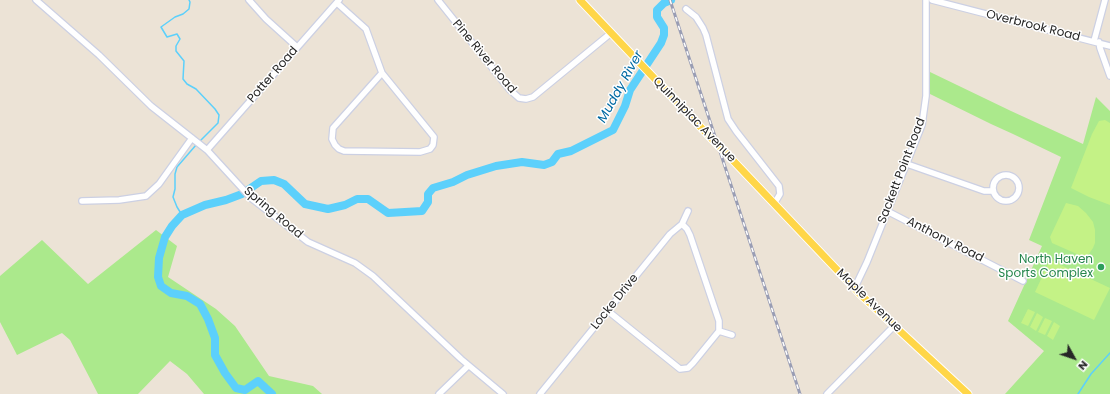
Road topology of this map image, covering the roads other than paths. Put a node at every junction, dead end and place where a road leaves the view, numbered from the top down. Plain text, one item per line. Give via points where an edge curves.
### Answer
1 (36, 0) edge
2 (249, 0) edge
3 (438, 0) edge
4 (580, 0) edge
5 (926, 0) edge
6 (932, 0) edge
7 (1105, 0) edge
8 (338, 1) edge
9 (686, 9) dead end
10 (611, 33) junction
11 (1097, 42) junction
12 (1110, 46) edge
13 (297, 47) junction
14 (382, 73) junction
15 (1110, 76) edge
16 (192, 138) junction
17 (207, 150) junction
18 (907, 164) junction
19 (993, 191) junction
20 (82, 201) dead end
21 (774, 204) junction
22 (688, 211) dead end
23 (887, 211) junction
24 (682, 224) junction
25 (1023, 281) dead end
26 (853, 288) junction
27 (608, 311) junction
28 (894, 326) junction
29 (719, 331) junction
30 (732, 335) dead end
31 (468, 366) junction
32 (829, 393) edge
33 (439, 394) edge
34 (503, 394) edge
35 (540, 394) edge
36 (968, 394) edge

1 - 16 street, Spring Road via 99,55 151,106
2 - 13 street
3 - 10 street, Pine River Road via 519,98 533,97
4 - 10 main road, Quinnipiac Avenue
5 - 18 street, Sackett Point Road via 926,104 922,125
6 - 11 street, Overbrook Road
7 - 11 street
8 - 13 street, Potter Road
8 - 14 street via 366,29
9 - 21 street via 696,17 706,35 728,119 779,186 780,194
10 - 21 main road, Quinnipiac Avenue, bridge
11 - 12 street, Overbrook Road
11 - 15 street
13 - 17 street, Potter Road
14 - 14 street via 434,137 434,145 430,149 420,152 344,151 335,146 332,139 333,128
16 - 17 street, Spring Road
16 - 20 street via 159,184 146,196
17 - 31 street, Spring Road via 248,195 308,242 355,264 373,276
18 - 19 street via 984,191
18 - 23 street, Sackett Point Road
19 - 19 street via 998,198 1010,200 1019,192 1019,183 1013,176 1004,175 996,179
21 - 26 main road, Maple Avenue
22 - 24 street, Locke Drive
23 - 25 street, Anthony Road
23 - 26 street, Sackett Point Road via 867,262
24 - 27 street, Locke Drive via 670,234
24 - 29 street via 690,235 719,321
26 - 28 main road, Maple Avenue
27 - 29 street via 680,369 688,368 694,363
27 - 35 street, Locke Drive
28 - 32 street
28 - 36 main road, Maple Avenue
29 - 30 street
31 - 33 street
31 - 34 street, Spring Road

